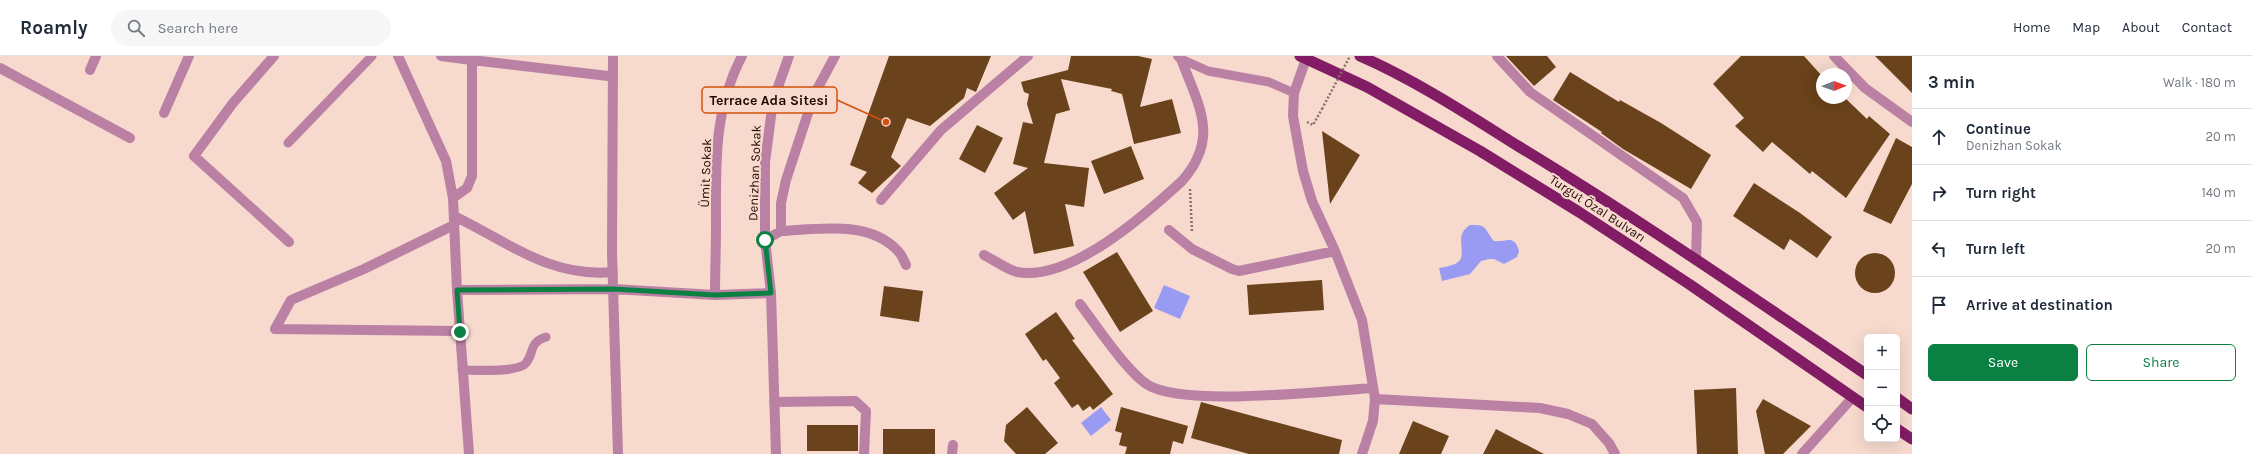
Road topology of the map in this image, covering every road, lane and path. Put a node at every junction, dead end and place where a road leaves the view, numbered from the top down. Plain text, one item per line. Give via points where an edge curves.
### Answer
1 (96, 56) edge
2 (189, 56) edge
3 (274, 56) edge
4 (372, 56) edge
5 (441, 56) edge
6 (613, 56) edge
7 (742, 56) edge
8 (789, 56) edge
9 (835, 56) edge
10 (1028, 56) edge
11 (1350, 56) edge
12 (1360, 56) edge
13 (1497, 56) edge
14 (1834, 56) edge
15 (403, 58) edge
16 (1179, 58) edge
17 (1303, 58) edge
18 (472, 60) junction
19 (0, 68) edge
20 (90, 70) dead end
21 (608, 76) dead end
22 (1294, 93) junction
23 (164, 114) dead end
24 (1293, 116) junction
25 (1912, 122) edge
26 (130, 138) dead end
27 (288, 143) dead end
28 (1190, 173) junction
29 (453, 198) junction
30 (881, 200) dead end
31 (454, 221) junction
32 (1169, 230) dead end
33 (781, 231) junction
34 (765, 240) junction
35 (289, 242) dead end
36 (1192, 249) junction
37 (1335, 251) junction
38 (984, 255) dead end
39 (1696, 260) junction
40 (906, 265) dead end
41 (613, 272) junction
42 (614, 289) junction
43 (457, 290) junction
44 (771, 293) junction
45 (715, 295) junction
46 (1080, 304) dead end
47 (460, 332) junction
48 (546, 337) dead end
49 (462, 370) junction
50 (1864, 374) edge
51 (1373, 388) junction
52 (1853, 397) junction
53 (1374, 399) junction
54 (1900, 400) edge
55 (774, 402) junction
56 (1866, 406) edge
57 (1912, 410) edge
58 (1900, 431) edge
59 (1912, 439) edge
60 (468, 454) edge
61 (618, 454) edge
62 (776, 454) edge
63 (864, 454) edge
64 (1362, 454) edge
65 (1615, 454) edge
66 (1802, 454) edge

1 - 20 street
2 - 23 street
3 - 35 street via 233,103 194,156
4 - 27 lane
5 - 18 street
6 - 41 street
7 - 45 street, Ümit Sokak via 730,79 720,115 716,171
8 - 34 street, Denizhan Sokak via 773,101 768,126 765,162
9 - 33 street via 814,95 786,180 781,203
10 - 30 street via 941,130
11 - 24 path, bridge via 1314,125
12 - 39 highway, Turgut Özal Bulvarı via 1379,64 1593,191
13 - 39 street via 1530,92 1683,198 1697,222
14 - 25 street via 1865,88
15 - 29 street via 446,161
16 - 22 lane via 1208,71 1269,82
16 - 28 street via 1200,108 1205,134 1202,150
17 - 22 street
17 - 52 highway, Turgut Özal Bulvarı via 1374,90 1573,208
18 - 21 street
18 - 29 street via 472,176 467,188
19 - 26 street
22 - 24 street
24 - 37 street via 1312,201
28 - 36 path
28 - 38 street via 1173,190 1113,237 1073,262 1034,273 1016,272
29 - 31 street
31 - 41 street via 542,262 580,272
31 - 43 street
31 - 47 street via 364,269 291,300 275,329
32 - 36 street
33 - 34 street
33 - 40 street via 838,228 860,231 879,238 899,251
34 - 44 street, Denizhan Sokak
36 - 37 street via 1239,271
37 - 51 street via 1362,320
39 - 50 highway, Turgut Özal Bulvarı
41 - 42 street
42 - 43 street
42 - 45 street
42 - 61 street
43 - 47 street
44 - 45 street
44 - 55 street, Denizhan Sokak
46 - 51 street via 1134,374 1147,385 1161,391 1177,394 1246,396
47 - 49 street
48 - 49 lane via 533,346 529,359 517,369
49 - 60 street
51 - 53 street
52 - 56 highway, Turgut Özal Bulvarı
52 - 66 street
53 - 64 street via 1373,421
53 - 65 street via 1540,408 1568,414 1592,424
54 - 57 highway
55 - 62 street, Denizhan Sokak
55 - 63 street via 855,401 866,412
58 - 59 highway

